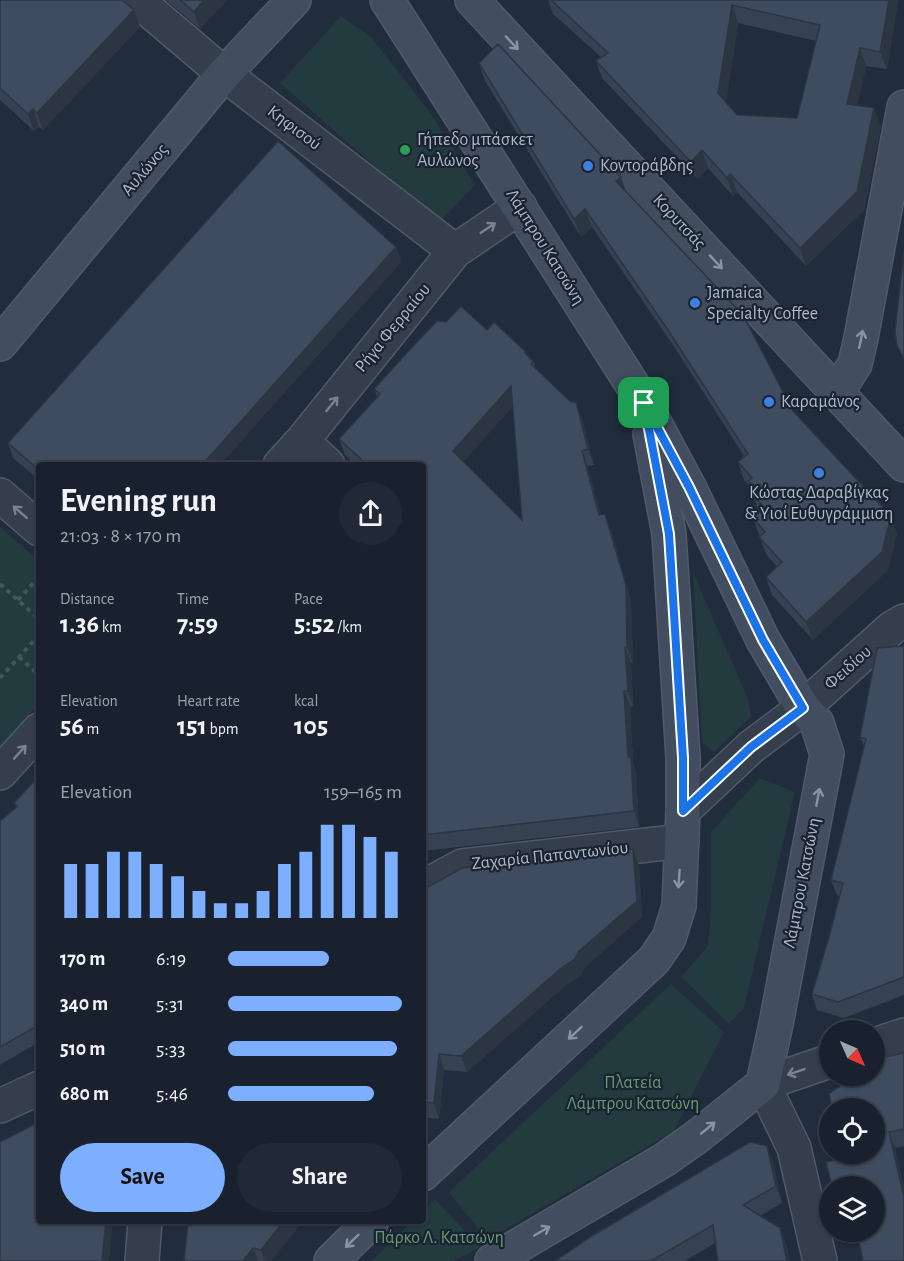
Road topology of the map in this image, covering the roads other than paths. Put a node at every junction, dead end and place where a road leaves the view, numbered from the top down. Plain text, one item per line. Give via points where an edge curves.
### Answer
1 (136, 0) edge
2 (294, 0) edge
3 (387, 0) edge
4 (472, 0) edge
5 (224, 74) junction
6 (904, 107) edge
7 (520, 207) junction
8 (455, 251) junction
9 (0, 344) edge
10 (837, 392) junction
11 (644, 403) junction
12 (302, 441) junction
13 (283, 462) edge
14 (325, 462) edge
15 (904, 465) edge
16 (0, 495) edge
17 (36, 526) edge
18 (904, 621) edge
19 (803, 708) junction
20 (36, 733) edge
21 (0, 773) edge
22 (683, 826) junction
23 (426, 885) edge
24 (904, 1035) edge
25 (885, 1041) edge
26 (819, 1065) edge
27 (763, 1084) junction
28 (36, 1089) edge
29 (0, 1106) edge
30 (426, 1171) edge
31 (145, 1224) edge
32 (369, 1224) edge
33 (142, 1261) edge
34 (331, 1261) edge
35 (492, 1261) edge
36 (820, 1261) edge

1 - 5 street, Κηφισού
2 - 5 street, Αυλώνος
3 - 7 street, Λάμπρου Κατσώνη
4 -> 10 street, Κορυτσάς
5 - 8 street, Κηφισού
5 - 9 street, Αυλώνος
10 -> 6 street via 855,364
8 -> 7 street, Ρήγα Φερραίου
7 - 11 street, Λάμπρου Κατσώνη
12 -> 8 street, Ρήγα Φερραίου
10 - 15 street, Κορυτσάς
11 - 19 street, Λάμπρου Κατσώνη via 763,640
11 - 22 street, Λάμπρου Κατσώνη via 669,534 683,758
12 - 13 street, Ρήγα Φερραίου
12 - 14 street
17 -> 16 street
18 - 19 street, Φειδίου
19 - 22 street, Φειδίου via 751,747
27 -> 19 street, Λάμπρου Κατσώνη via 826,754 817,723
21 -> 20 street
22 - 23 street, Ζαχαρία Παπαντωνίου via 462,866
22 -> 30 street, Λάμπρου Κατσώνη via 679,906 669,938 654,960
24 - 25 street
26 -> 27 street
35 -> 27 street via 664,1160
27 - 36 street via 794,1148
28 - 29 street
31 - 33 street
32 -> 34 street

